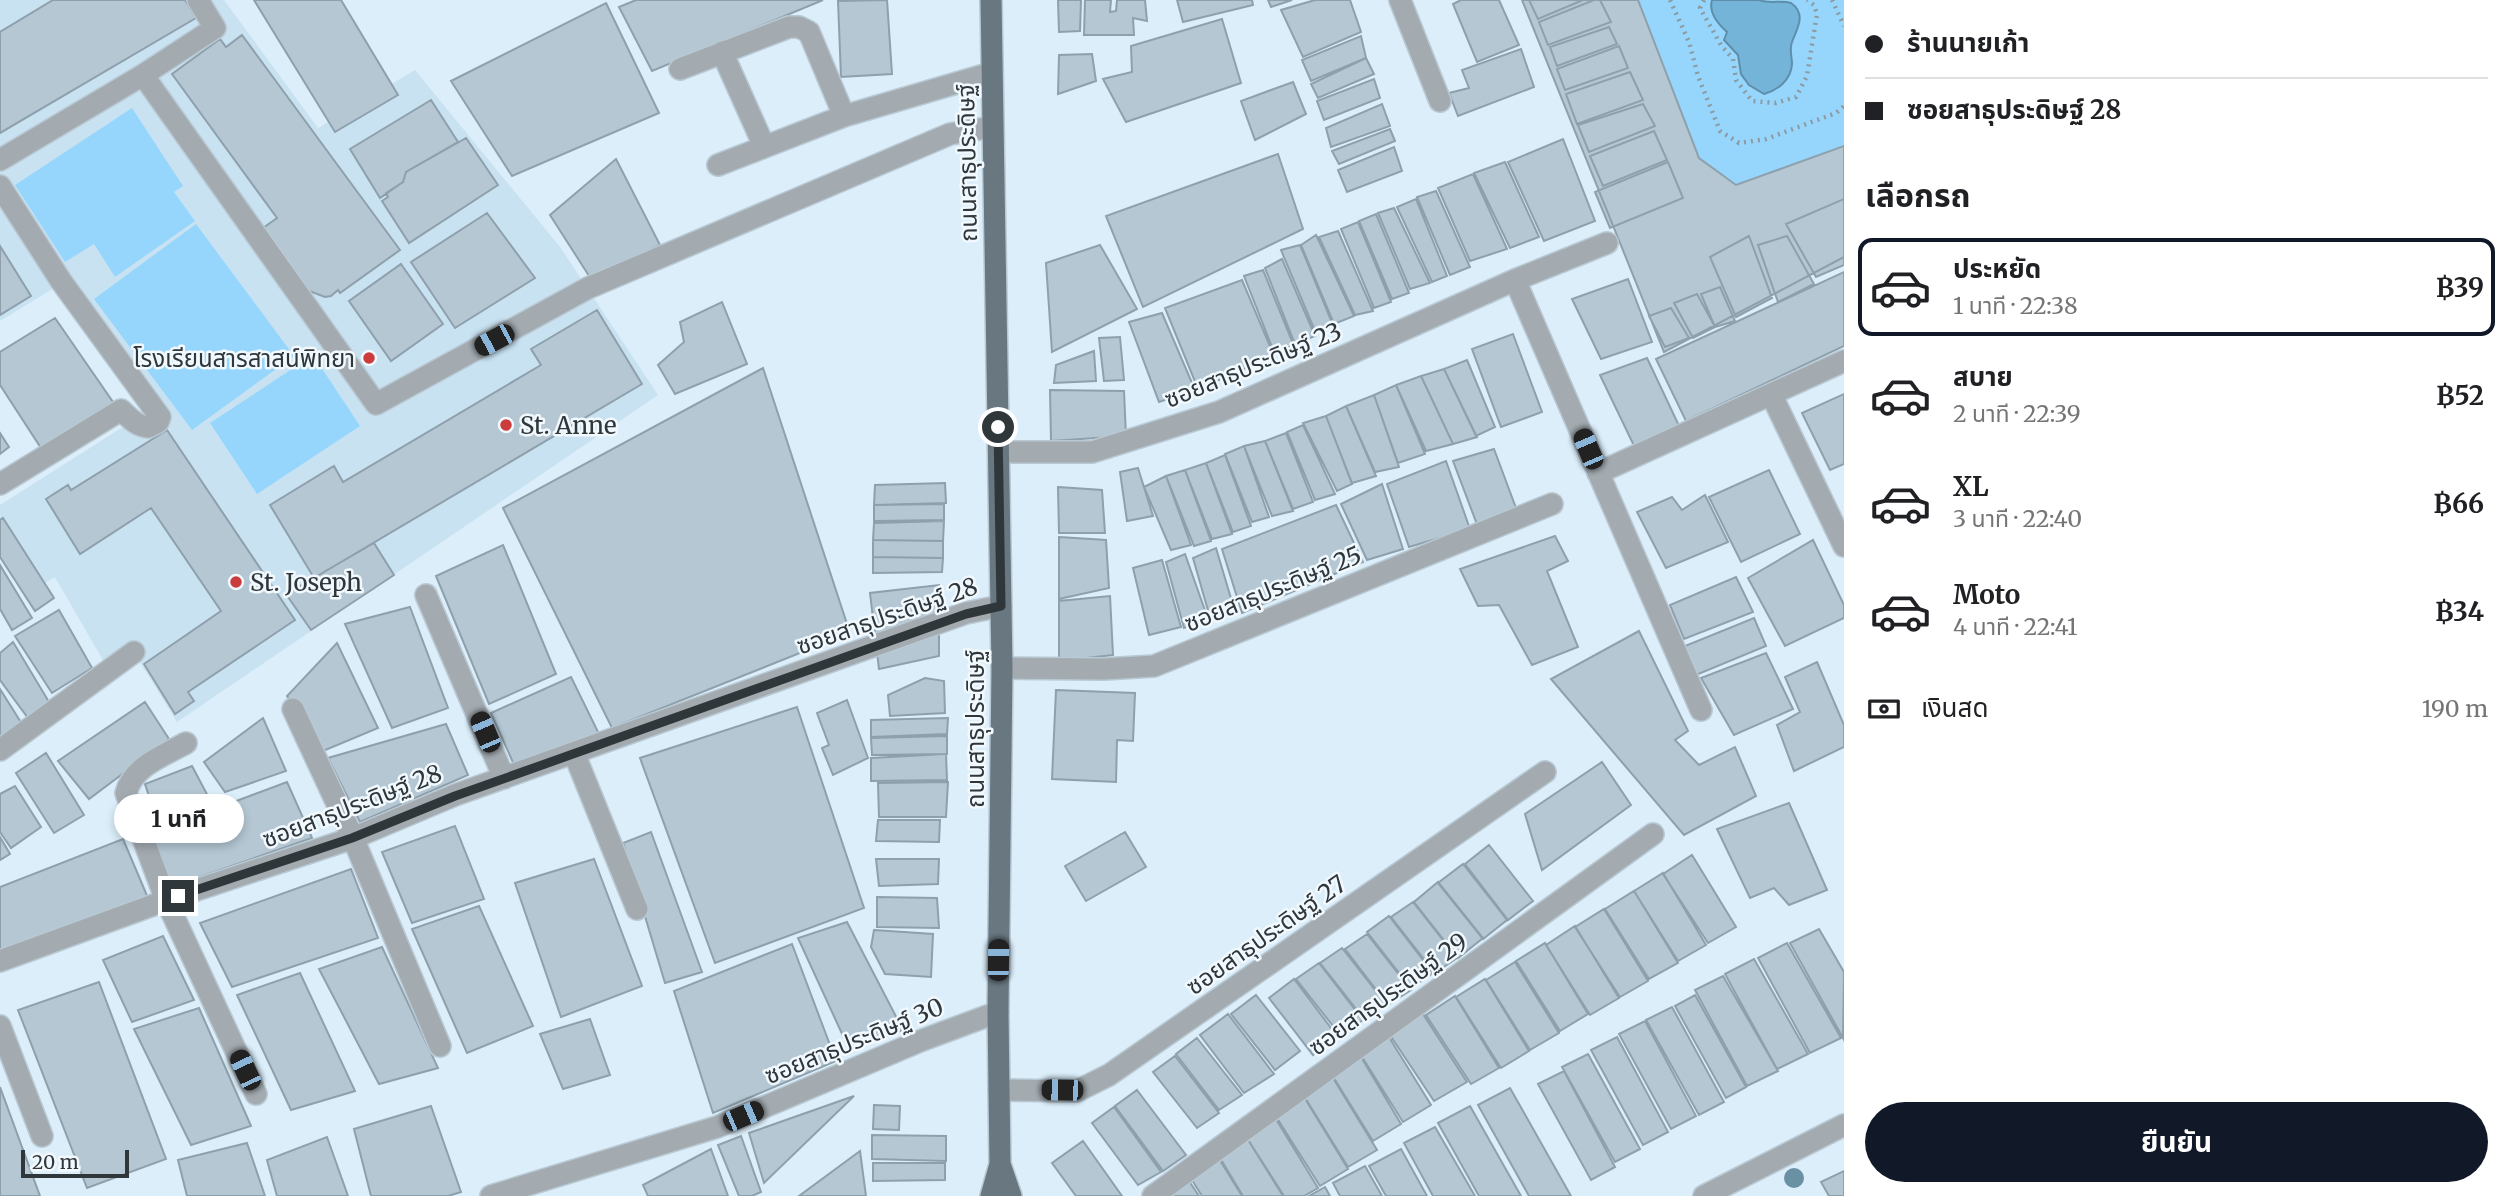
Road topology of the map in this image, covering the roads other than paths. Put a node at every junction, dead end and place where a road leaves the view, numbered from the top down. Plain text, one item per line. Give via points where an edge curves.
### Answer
1 (198, 0) edge
2 (990, 0) edge
3 (1400, 0) edge
4 (722, 52) junction
5 (680, 69) dead end
6 (991, 72) junction
7 (143, 75) junction
8 (1440, 102) dead end
9 (844, 116) junction
10 (992, 127) junction
11 (764, 146) junction
12 (0, 160) edge
13 (718, 165) dead end
14 (0, 186) edge
15 (1607, 243) dead end
16 (1515, 280) junction
17 (1844, 361) edge
18 (1772, 396) junction
19 (999, 452) junction
20 (1598, 473) junction
21 (0, 484) edge
22 (1552, 504) dead end
23 (1844, 546) edge
24 (426, 595) dead end
25 (1001, 606) junction
26 (134, 652) dead end
27 (1002, 668) junction
28 (292, 709) dead end
29 (1701, 710) dead end
30 (186, 743) dead end
31 (0, 750) edge
32 (574, 753) junction
33 (1545, 772) dead end
34 (504, 778) junction
35 (1653, 834) dead end
36 (352, 838) junction
37 (166, 900) junction
38 (637, 909) dead end
39 (0, 961) edge
40 (998, 1012) junction
41 (0, 1026) edge
42 (440, 1046) dead end
43 (999, 1090) junction
44 (257, 1094) dead end
45 (1844, 1125) edge
46 (42, 1136) dead end
47 (1000, 1164) junction
48 (491, 1196) edge
49 (991, 1196) edge
50 (1011, 1196) edge
51 (1153, 1196) edge
52 (1706, 1196) edge

1 - 7 street via 215,28
2 - 6 main road, ถนนสาธุประดิษฐ์
3 - 8 street
4 - 5 street
4 - 9 street via 789,27 809,32
4 - 11 street
6 - 9 street
6 - 10 main road, ถนนสาธุประดิษฐ์
7 - 10 street via 376,404 588,288 950,134
7 - 12 street
9 - 11 street
10 - 19 main road, ถนนสาธุประดิษฐ์
11 - 13 street
14 - 21 street via 61,281 160,417 148,428 121,410
15 - 16 street, ซอยสาธุประดิษฐ์ 23
16 - 19 street, ซอยสาธุประดิษฐ์ 23 via 1219,412 1092,452
16 - 20 street
17 - 18 street
18 - 20 street
18 - 23 street
19 - 25 main road, ถนนสาธุประดิษฐ์
20 - 29 street
22 - 27 street, ซอยสาธุประดิษฐ์ 25 via 1154,666
24 - 34 street
25 - 27 main road, ถนนสาธุประดิษฐ์
25 - 32 street, ซอยสาธุประดิษฐ์ 28 via 966,614
26 - 31 street
27 - 40 main road, ถนนสาธุประดิษฐ์
28 - 36 street
30 - 37 street via 135,774 126,793
32 - 34 street, ซอยสาธุประดิษฐ์ 28
32 - 38 street
33 - 43 street, ซอยสาธุประดิษฐ์ 27 via 1109,1075 1077,1090
34 - 36 street, ซอยสาธุประดิษฐ์ 28
35 - 51 street, ซอยสาธุประดิษฐ์ 29
36 - 37 street, ซอยสาธุประดิษฐ์ 28
36 - 42 street
37 - 39 street, ซอยสาธุประดิษฐ์ 28
37 - 44 street
40 - 43 main road, ถนนสาธุประดิษฐ์
40 - 48 street, ซอยสาธุประดิษฐ์ 30 via 717,1127
41 - 46 street
43 - 47 main road, ถนนสาธุประดิษฐ์
45 - 52 street
47 - 49 main road, ถนนสาธุประดิษฐ์
47 - 50 main road, ถนนสาธุประดิษฐ์

